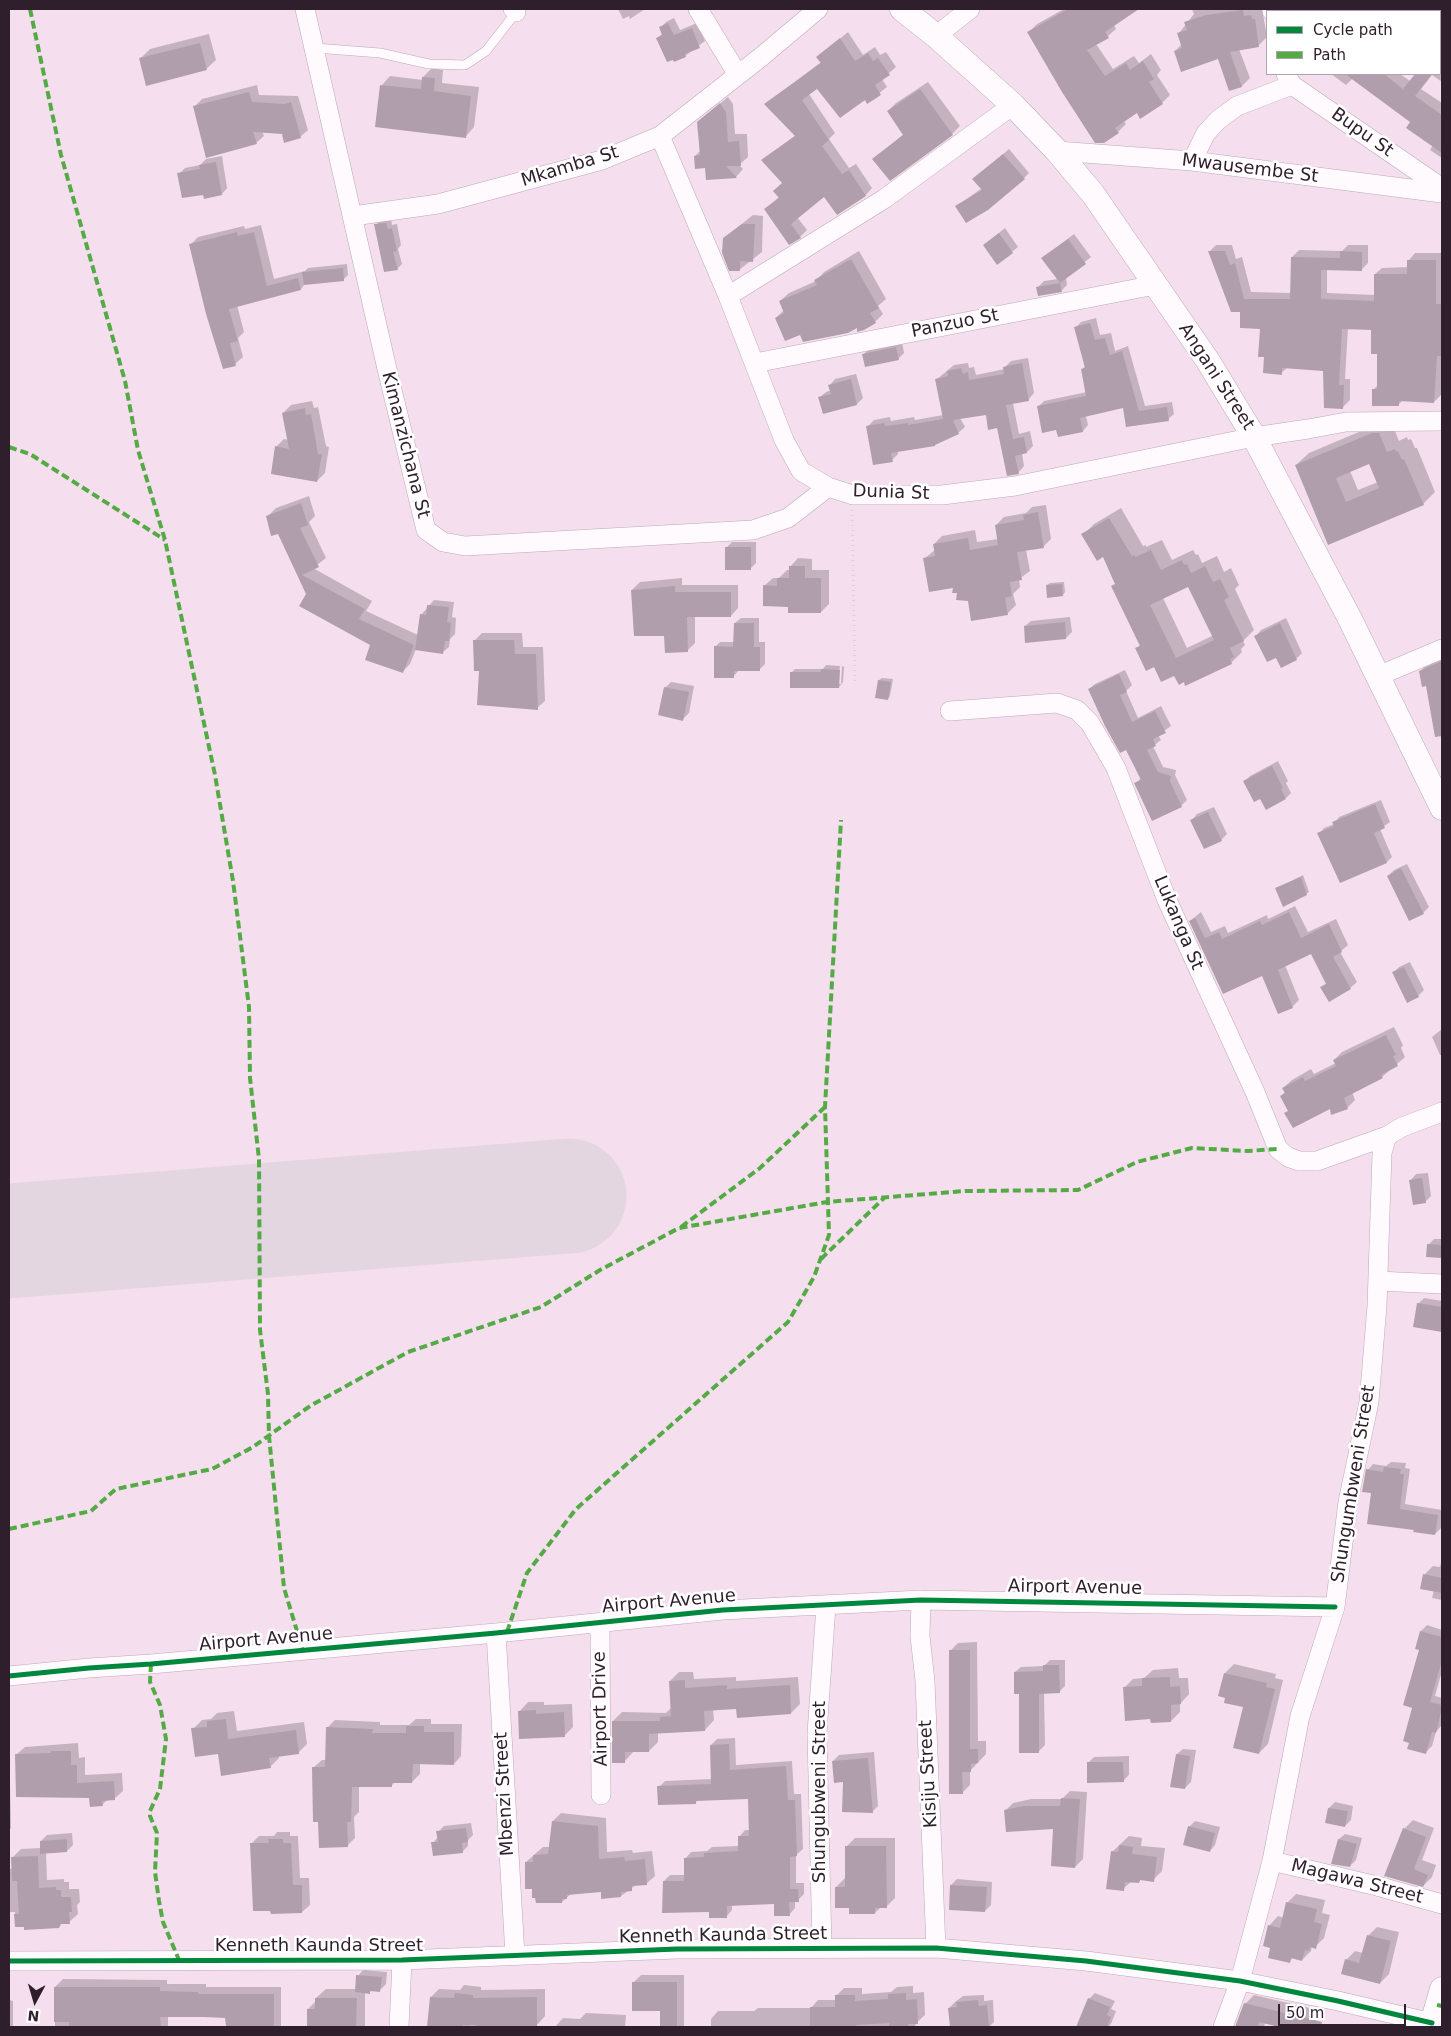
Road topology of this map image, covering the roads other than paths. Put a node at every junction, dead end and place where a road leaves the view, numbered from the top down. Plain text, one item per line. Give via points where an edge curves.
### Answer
1 (305, 9) edge
2 (698, 9) edge
3 (818, 9) edge
4 (902, 9) edge
5 (970, 9) edge
6 (516, 10) edge
7 (936, 36) junction
8 (315, 48) junction
9 (738, 75) junction
10 (1289, 80) edge
11 (1013, 106) junction
12 (660, 136) junction
13 (1057, 152) junction
14 (1192, 161) junction
15 (1442, 188) edge
16 (1442, 193) edge
17 (353, 216) junction
18 (1156, 285) junction
19 (728, 296) junction
20 (755, 363) junction
21 (1442, 421) edge
22 (1254, 437) junction
23 (828, 486) junction
24 (1442, 649) edge
25 (1378, 676) junction
26 (950, 711) dead end
27 (1442, 808) edge
28 (1442, 1112) edge
29 (1387, 1136) junction
30 (1378, 1281) junction
31 (1442, 1284) edge
32 (921, 1600) junction
33 (826, 1606) junction
34 (1335, 1607) junction
35 (600, 1623) junction
36 (496, 1633) junction
37 (9, 1676) edge
38 (601, 1795) dead end
39 (1272, 1861) junction
40 (1442, 1904) edge
41 (822, 1948) junction
42 (936, 1948) junction
43 (515, 1955) junction
44 (402, 1960) junction
45 (9, 1961) edge
46 (1240, 1981) junction
47 (1442, 1989) edge
48 (1431, 2025) edge
49 (399, 2027) edge
50 (1223, 2027) edge

1 - 8 street, Kimanzichana St
2 - 9 street
3 - 9 street, Mkamba St
4 - 7 street, Angani Street
5 - 7 street
6 - 8 lane via 486,51 464,64 429,64 380,52
7 - 11 street, Angani Street
8 - 17 street, Kimanzichana St
9 - 12 street, Mkamba St
10 - 14 street via 1237,106 1218,120 1206,133
10 - 15 street, Bupu St
11 - 13 street, Angani Street
11 - 19 street via 884,199
12 - 17 street, Mkamba St via 602,160 438,204
12 - 19 street, Dunia St
13 - 14 street, Mwausembe St
13 - 18 street, Angani Street via 1093,194
14 - 16 street, Mwausembe St
17 - 23 street, Kimanzichana St via 426,530 443,542 465,546 753,530 788,518
18 - 20 street, Panzuo St
18 - 22 street, Angani Street via 1208,361
19 - 20 street, Dunia St
20 - 23 street, Dunia St via 784,440 802,471
21 - 22 street, Dunia St via 1346,422
22 - 23 street, Dunia St via 1016,486 942,495 853,494
22 - 25 street, Angani Street
24 - 25 street
25 - 27 street, Angani Street
26 - 29 street, Lukanga St via 1057,704 1077,710 1090,723 1116,768 1167,900 1278,1149 1299,1161 1316,1161
28 - 29 street
29 - 30 street, Shungumbweni Street via 1382,1153
30 - 31 street
30 - 34 street, Shungumbweni Street via 1369,1402 1348,1502
32 - 33 street, Airport Avenue
32 - 34 street, Airport Avenue
32 - 42 street, Kisiju Street via 920,1636
33 - 35 street, Airport Avenue via 723,1610
33 - 41 street, Shungubweni Street via 817,1733
34 - 39 street, Shungumbweni Street via 1300,1716
35 - 36 street, Airport Avenue
35 - 38 street, Airport Drive
36 - 37 street, Airport Avenue
36 - 43 street, Mbenzi Street
39 - 40 street, Magawa Street
39 - 46 street, Shungumbweni Street
41 - 42 street, Kenneth Kaunda Street
41 - 43 street, Kenneth Kaunda Street via 677,1948
42 - 46 street, Kenneth Kaunda Street via 1086,1961
43 - 44 street, Kenneth Kaunda Street
44 - 45 street, Kenneth Kaunda Street
44 - 49 street
46 - 48 street, Kenneth Kaunda Street via 1338,2001
46 - 50 street, Shungumbweni Street
47 - 48 street

